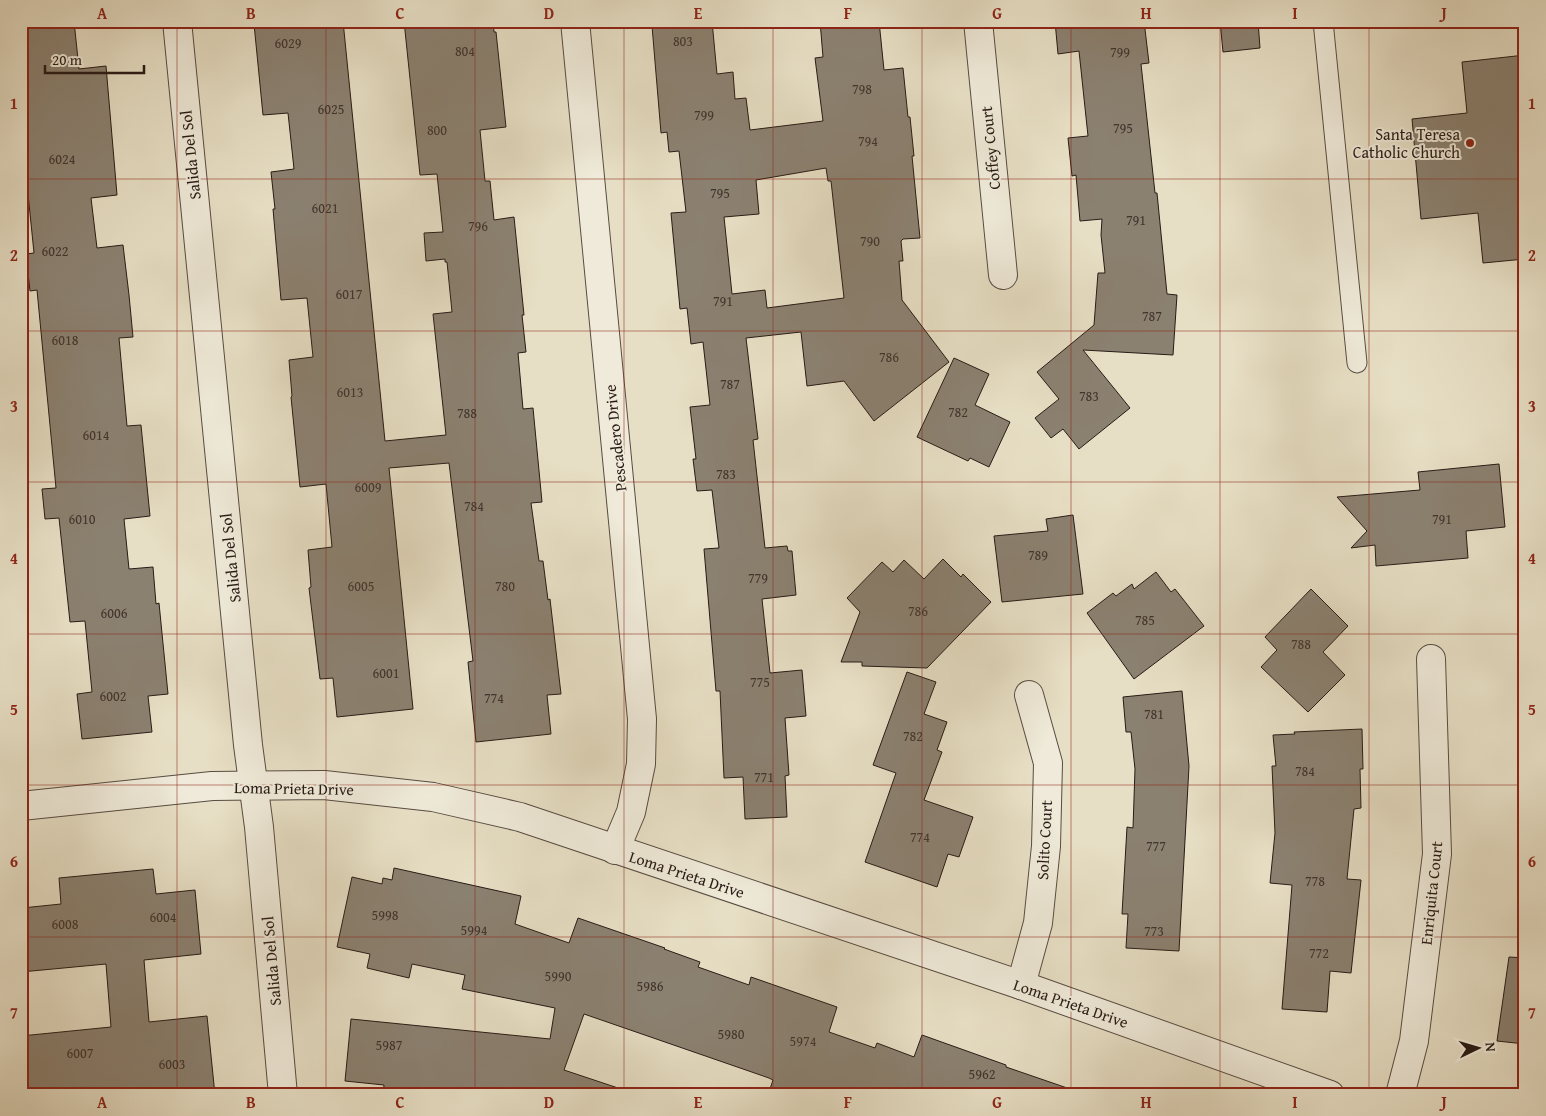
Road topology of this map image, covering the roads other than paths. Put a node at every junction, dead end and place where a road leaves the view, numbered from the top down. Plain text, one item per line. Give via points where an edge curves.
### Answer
1 (177, 21) edge
2 (575, 21) edge
3 (978, 21) edge
4 (1323, 21) edge
5 (1003, 275) dead end
6 (1357, 363) dead end
7 (1431, 659) dead end
8 (1029, 695) dead end
9 (254, 786) junction
10 (21, 806) edge
11 (615, 850) junction
12 (1021, 985) junction
13 (283, 1095) edge
14 (1330, 1095) edge
15 (1400, 1095) edge

1 - 9 street, Salida Del Sol
2 - 11 street, Pescadero Drive via 642,719 641,764 631,812
3 - 5 street, Coffey Court
4 - 6 lane
7 - 15 street, Enriquita Court via 1437,854 1414,1041
8 - 12 street, Solito Court via 1048,763 1046,846 1038,923
9 - 10 street, Loma Prieta Drive via 212,786
9 - 11 street, Loma Prieta Drive via 324,785 433,797 520,817
9 - 13 street, Salida Del Sol
11 - 12 street, Loma Prieta Drive
12 - 14 street, Loma Prieta Drive

